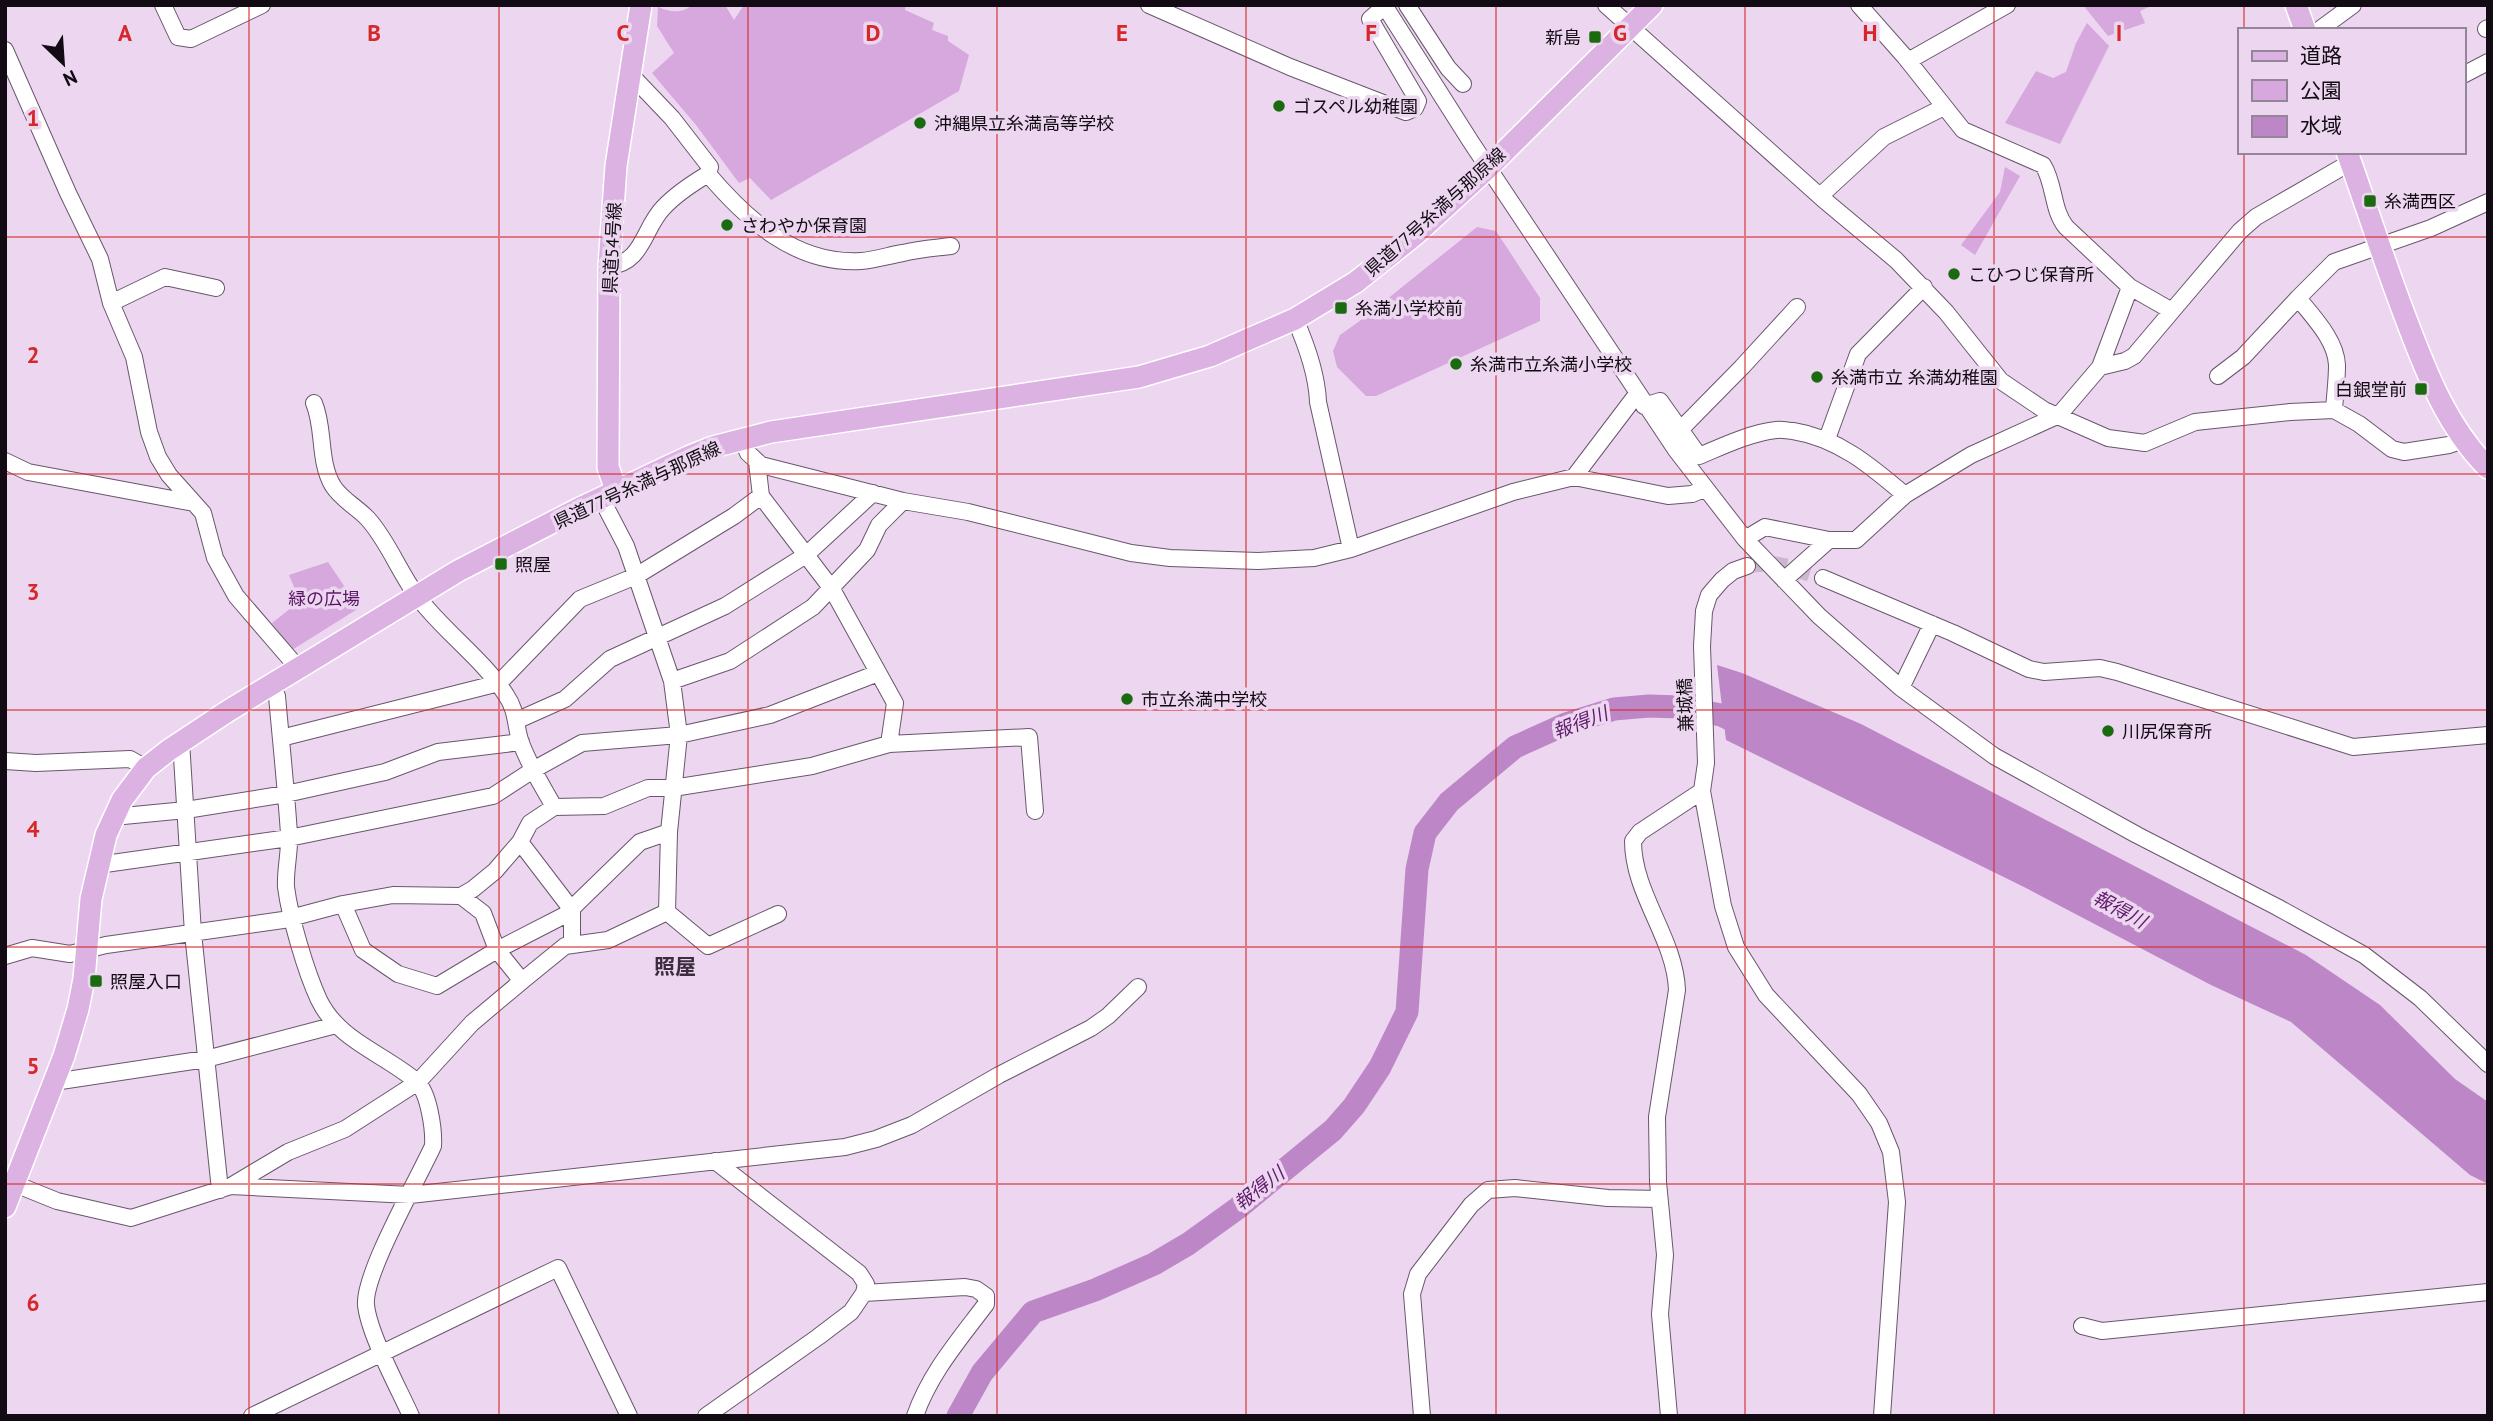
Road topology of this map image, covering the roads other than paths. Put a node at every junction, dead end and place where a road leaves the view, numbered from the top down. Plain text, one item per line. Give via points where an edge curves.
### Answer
1 (163, 5) edge
2 (262, 5) edge
3 (641, 5) edge
4 (1149, 5) edge
5 (1606, 5) edge
6 (1652, 5) edge
7 (1858, 5) edge
8 (2007, 5) edge
9 (2297, 5) edge
10 (2353, 5) edge
11 (1384, 6) edge
12 (1412, 7) edge
13 (1172, 10) edge
14 (1630, 28) junction
15 (2304, 28) edge
16 (2322, 28) edge
17 (5, 50) edge
18 (1908, 61) junction
19 (2488, 62) edge
20 (630, 74) junction
21 (2465, 74) edge
22 (1463, 84) dead end
23 (1944, 107) junction
24 (2349, 157) edge
25 (1488, 168) junction
26 (708, 174) junction
27 (1820, 196) junction
28 (2488, 202) edge
29 (2378, 245) junction
30 (951, 246) dead end
31 (609, 266) junction
32 (1924, 287) junction
33 (2130, 287) junction
34 (216, 288) dead end
35 (2298, 299) junction
36 (111, 303) junction
37 (1797, 307) dead end
38 (2172, 311) junction
39 (1295, 319) junction
40 (2100, 367) junction
41 (2218, 376) dead end
42 (1640, 400) junction
43 (314, 403) dead end
44 (2334, 410) junction
45 (2059, 415) junction
46 (1680, 430) junction
47 (742, 439) junction
48 (1827, 439) junction
49 (2464, 440) junction
50 (5, 461) edge
51 (757, 462) junction
52 (2488, 468) edge
53 (1574, 477) junction
54 (1704, 489) junction
55 (873, 493) junction
56 (608, 494) junction
57 (1905, 495) junction
58 (761, 496) junction
59 (903, 501) junction
60 (194, 503) junction
61 (1745, 539) junction
62 (1829, 540) junction
63 (1351, 549) junction
64 (806, 555) junction
65 (1747, 566) tunnel mouth
66 (636, 576) junction
67 (1823, 578) tunnel mouth
68 (1784, 580) junction
69 (832, 589) junction
70 (416, 595) junction
71 (1932, 624) junction
72 (658, 638) junction
73 (298, 668) junction
74 (878, 673) junction
75 (672, 681) junction
76 (499, 683) junction
77 (271, 684) junction
78 (1901, 688) junction
79 (518, 720) junction
80 (678, 736) junction
81 (2488, 736) edge
82 (281, 738) junction
83 (181, 741) junction
84 (521, 742) junction
85 (889, 744) junction
86 (5, 761) edge
87 (146, 768) junction
88 (533, 770) junction
89 (673, 788) junction
90 (1702, 792) junction
91 (286, 794) junction
92 (554, 807) junction
93 (186, 810) junction
94 (1035, 811) dead end
95 (113, 817) junction
96 (669, 832) junction
97 (289, 838) junction
98 (520, 842) junction
99 (188, 853) junction
100 (98, 865) junction
101 (461, 896) junction
102 (343, 904) junction
103 (572, 910) junction
104 (667, 912) junction
105 (778, 914) dead end
106 (292, 918) junction
107 (193, 933) junction
108 (572, 945) junction
109 (86, 948) junction
110 (497, 950) junction
111 (5, 956) edge
112 (522, 981) junction
113 (1138, 987) dead end
114 (336, 1025) junction
115 (206, 1059) junction
116 (2488, 1064) edge
117 (54, 1082) junction
118 (418, 1082) junction
119 (715, 1161) junction
120 (10, 1182) edge
121 (225, 1188) junction
122 (410, 1195) junction
123 (1659, 1199) junction
124 (5, 1207) edge
125 (2488, 1292) edge
126 (864, 1293) junction
127 (2082, 1325) dead end
128 (383, 1353) junction
129 (252, 1416) edge
130 (411, 1416) edge
131 (629, 1416) edge
132 (706, 1416) edge
133 (915, 1416) edge
134 (1422, 1416) edge
135 (1669, 1416) edge
136 (1882, 1416) edge

1 - 2 street via 178,37 191,38
3 - 20 main road, 県道54号線
4 - 13 street
5 - 14 street
6 - 14 main road, 県道77号糸満与那原線
7 - 18 street
8 - 18 street
9 - 15 main road
10 - 16 street
11 - 13 street via 1370,19 1418,101 1406,112 1290,67
11 - 25 street
12 - 22 street via 1448,68
14 - 25 main road, 県道77号糸満与那原線
14 - 27 street
17 - 36 street via 100,260
18 - 23 street
19 - 21 street
20 - 26 street via 672,118 710,167
20 - 31 main road, 県道54号線
23 - 27 street via 1884,137
23 - 33 street via 1963,130 2043,165 2060,219
24 - 29 main road
24 - 38 street via 2256,217
25 - 39 main road, 県道77号糸満与那原線 via 1366,275
25 - 42 street
26 - 30 street via 750,219 806,253 862,261
26 - 31 street via 663,208 632,259
27 - 32 street
28 - 29 street
29 - 35 street via 2334,262
29 - 49 main road via 2430,382
31 - 56 main road, 県道54号線
32 - 45 street via 2001,381
32 - 48 street via 1858,354
33 - 38 street
33 - 40 street
34 - 36 street via 165,277
35 - 41 street via 2243,357
35 - 44 street via 2334,352
36 - 60 street via 134,357 158,457
37 - 46 street
38 - 40 street via 2134,356
39 - 47 main road, 県道77号糸満与那原線 via 1210,356 1139,377
39 - 63 street via 1318,388
40 - 45 street
42 - 46 street via 1660,401
42 - 53 street
42 - 54 street
43 - 70 street via 334,486 369,519
44 - 45 street via 2195,422 2146,443 2108,438
44 - 49 street via 2392,449 2404,452
45 - 57 street via 1971,455
46 - 48 street via 1699,456 1778,429
47 - 51 street
47 - 56 main road, 県道77号糸満与那原線 via 688,457
48 - 57 street
49 - 52 main road
50 - 60 street via 28,472
51 - 55 street
51 - 58 street
53 - 54 street via 1668,496
53 - 63 street via 1513,492
54 - 61 street
55 - 59 street
55 - 64 street
56 - 66 street
56 - 70 main road, 県道77号糸満与那原線
57 - 62 street via 1856,540
58 - 64 street
58 - 66 street
59 - 63 street via 1157,556 1258,561 1314,558
59 - 69 street via 879,525 867,550
60 - 73 street via 203,513 215,558 236,596
61 - 62 street via 1765,527
61 - 68 street
62 - 68 street
64 - 69 street
64 - 72 street via 725,606
65 - 90 street, 兼城橋 via 1721,580 1704,611 1706,763
66 - 72 street
66 - 76 street via 580,599
67 - 71 street
68 - 78 street
69 - 74 street
69 - 75 street via 787,626 730,661
70 - 73 main road, 県道77号糸満与那原線
70 - 76 street
71 - 78 street
71 - 81 street via 2029,669 2117,672 2353,747
72 - 75 street
72 - 79 street via 610,659 565,699
73 - 77 main road, 県道77号糸満与那原線
74 - 80 street via 770,715
74 - 85 street via 895,703
75 - 80 street
76 - 79 street
76 - 82 street
77 - 82 street via 277,696
77 - 83 main road, 県道77号糸満与那原線
78 - 116 street via 1994,756 2364,956 2420,998
79 - 84 street
80 - 88 street via 582,743
80 - 89 street
82 - 91 street
83 - 87 main road, 県道77号糸満与那原線
83 - 93 street
84 - 88 street
84 - 91 street via 438,752 385,772
85 - 89 street via 812,766
85 - 94 street via 1029,737
86 - 87 street via 130,759
87 - 95 main road, 県道77号糸満与那原線
88 - 92 street
88 - 97 street via 493,796
89 - 92 street via 648,788 604,806
89 - 96 street
90 - 123 street via 1633,841 1637,871 1676,971 1657,1117
90 - 136 street, 兼城橋 via 1723,906 1736,947 1766,995 1858,1094 1891,1152 1897,1202
91 - 93 street
91 - 97 street
92 - 98 street via 530,823
93 - 95 street
93 - 99 street
95 - 100 main road, 県道77号糸満与那原線
96 - 103 street via 640,842
96 - 104 street
97 - 99 street
97 - 106 street via 286,886
98 - 101 street via 495,871
98 - 103 street
99 - 100 street
99 - 107 street
100 - 109 main road, 県道77号糸満与那原線
101 - 102 street via 393,895
101 - 110 street via 483,913
102 - 106 street
102 - 110 street via 363,950 398,974 436,986
103 - 108 street
103 - 110 street
104 - 105 street via 708,946
104 - 108 street via 608,940
106 - 107 street
106 - 114 street via 318,997
107 - 109 street
107 - 115 street
108 - 112 street
109 - 111 street via 70,954 32,948
109 - 117 main road, 県道77号糸満与那原線 via 78,1009
110 - 112 street
112 - 118 street via 472,1023
113 - 119 street via 1091,1028 912,1125 845,1147
114 - 115 street
114 - 118 street
115 - 117 street
115 - 121 street
117 - 120 main road, 県道77号糸満与那原線
118 - 121 street via 345,1129 288,1152
118 - 122 street via 433,1123 433,1146
119 - 122 street
119 - 126 street via 859,1273 866,1283
120 - 121 street via 57,1201 131,1218
120 - 124 main road, 県道77号糸満与那原線
121 - 122 street
122 - 128 street via 371,1273 365,1301
123 - 134 street via 1499,1189 1488,1190 1471,1205 1418,1274 1412,1294
123 - 135 street via 1665,1255 1660,1314
125 - 127 street via 2102,1331
126 - 132 street via 850,1312 818,1337
126 - 133 street via 965,1287 986,1296 986,1304 944,1358
128 - 129 street
128 - 130 street
128 - 131 street via 558,1268

